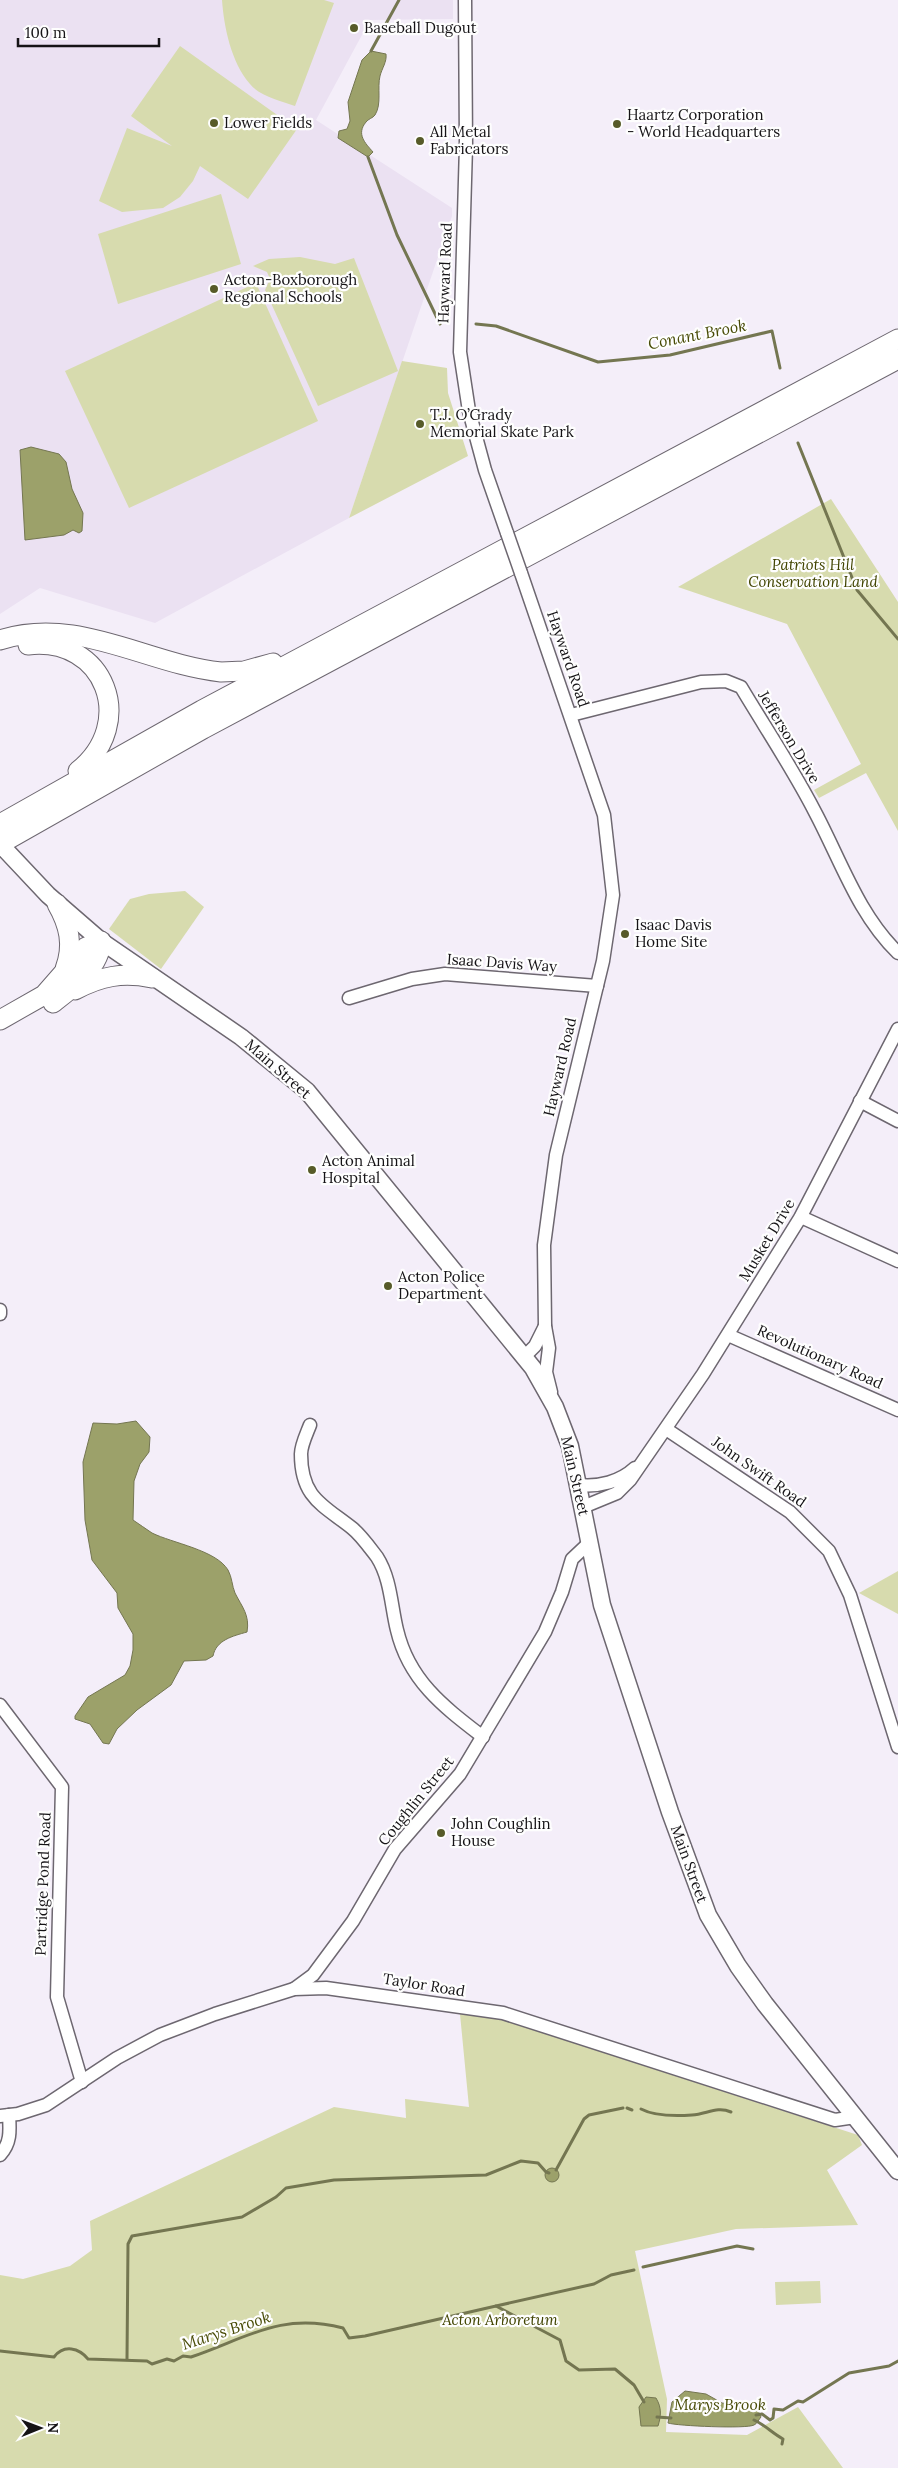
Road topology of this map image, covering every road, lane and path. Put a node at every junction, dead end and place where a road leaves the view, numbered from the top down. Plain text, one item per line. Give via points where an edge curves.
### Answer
1 (465, 0) edge
2 (898, 339) edge
3 (898, 359) edge
4 (0, 640) edge
5 (312, 651) junction
6 (0, 652) edge
7 (571, 715) junction
8 (42, 800) junction
9 (0, 824) edge
10 (0, 844) edge
11 (57, 904) junction
12 (100, 941) junction
13 (898, 953) edge
14 (152, 978) junction
15 (60, 979) junction
16 (596, 986) junction
17 (348, 998) dead end
18 (52, 1003) junction
19 (0, 1020) edge
20 (898, 1029) edge
21 (0, 1033) edge
22 (860, 1101) junction
23 (898, 1120) edge
24 (801, 1217) junction
25 (898, 1261) edge
26 (0, 1310) edge
27 (0, 1314) edge
28 (544, 1326) junction
29 (728, 1335) junction
30 (547, 1356) junction
31 (528, 1363) junction
32 (555, 1407) junction
33 (898, 1410) edge
34 (310, 1425) dead end
35 (666, 1429) junction
36 (646, 1458) junction
37 (579, 1485) junction
38 (583, 1507) junction
39 (589, 1543) junction
40 (0, 1705) edge
41 (483, 1737) junction
42 (898, 1746) edge
43 (294, 1989) junction
44 (82, 2082) junction
45 (5, 2115) edge
46 (855, 2117) junction
47 (0, 2155) edge
48 (898, 2171) edge

1 - 7 street, Hayward Road, bridge via 466,146 460,352 463,386 507,533
2 - 5 highway
3 - 10 highway via 203,729
4 - 5 highway via 31,633 68,633 226,673 250,670
5 - 8 highway
6 - 8 highway via 35,644 66,648 93,668 107,695 109,720 99,750 87,764
7 - 13 street, Jefferson Drive via 701,682 726,681 741,687 814,810 863,910 882,938
7 - 16 street, Hayward Road via 604,815 612,870 610,927
8 - 9 highway
10 - 11 main road, Main Street
11 - 12 main road, Main Street
11 - 15 highway via 67,924 70,943 68,961
12 - 14 main road, Main Street
12 - 15 highway via 86,947
12 - 18 highway via 99,952 87,972
14 - 18 highway via 106,976
14 - 31 main road, Main Street via 241,1037 307,1091
15 - 19 highway via 38,999
16 - 17 street, Isaac Davis Way via 445,974 412,979
16 - 28 street, Hayward Road via 556,1156 544,1245
18 - 21 highway
20 - 22 street, Musket Drive
22 - 23 street
22 - 24 street, Musket Drive
24 - 25 street
24 - 29 street, Musket Drive
26 - 27 street
28 - 30 street, Hayward Road via 549,1348
28 - 31 street, Hayward Road
29 - 33 street, Revolutionary Road
29 - 35 street, Musket Drive
30 - 31 street via 538,1367
30 - 32 street, Hayward Road via 546,1372
31 - 32 main road, Main Street
32 - 37 main road, Main Street via 570,1446
34 - 41 street via 301,1453 307,1486 322,1508 353,1529 377,1558 390,1590 404,1655 433,1697
35 - 36 street, Musket Drive
35 - 42 street, John Swift Road via 790,1512 829,1551 850,1595
36 - 37 street, Musket Drive via 630,1472 609,1482
36 - 38 street, Musket Drive via 618,1493
37 - 38 main road, Main Street
38 - 39 main road, Main Street
39 - 41 street, Coughlin Street via 572,1559 546,1632
39 - 46 main road, Main Street via 602,1605 629,1693 708,1916 765,2004
40 - 44 street, Partridge Pond Road via 62,1787 56,1997
41 - 43 street, Coughlin Street via 460,1774 395,1849 353,1922 312,1975
43 - 44 street, Taylor Road via 160,2035
43 - 46 street, Taylor Road via 359,1991 503,2013 835,2120
44 - 45 street, Taylor Road via 46,2105
45 - 47 street via 11,2134
46 - 48 main road, Main Street

